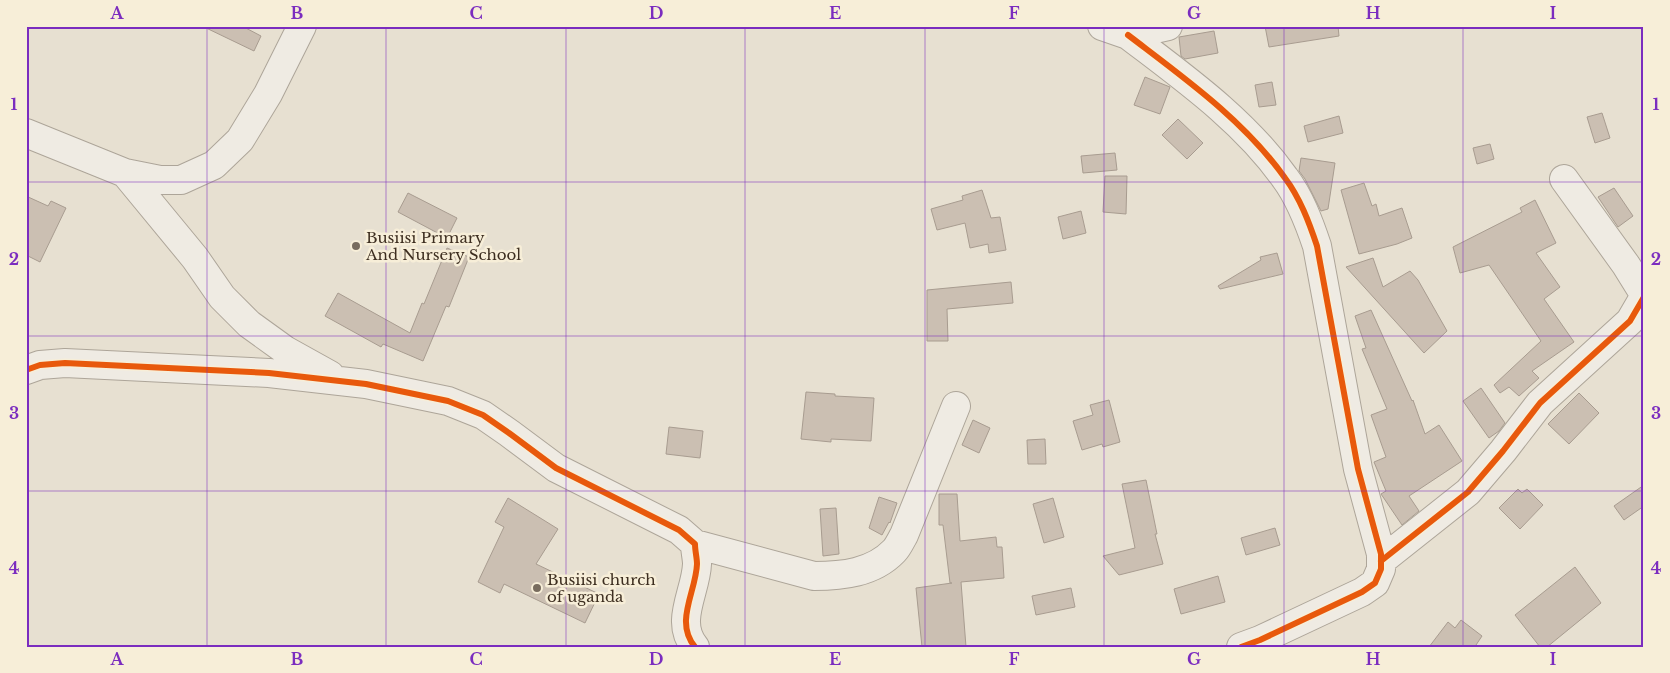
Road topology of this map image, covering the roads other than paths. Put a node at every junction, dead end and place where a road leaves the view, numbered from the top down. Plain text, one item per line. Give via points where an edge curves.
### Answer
1 (302, 26) edge
2 (1102, 26) edge
3 (1168, 26) edge
4 (1128, 35) junction
5 (26, 133) edge
6 (125, 173) junction
7 (1564, 178) dead end
8 (1644, 296) edge
9 (26, 370) edge
10 (343, 381) junction
11 (956, 406) dead end
12 (695, 544) junction
13 (1381, 561) junction
14 (695, 647) edge
15 (1241, 647) edge

1 - 6 street via 268,94 240,140 214,166 181,180 160,180
2 - 4 street
3 - 4 street
4 - 13 street via 1204,93 1251,138 1272,160 1297,197 1317,246 1358,469
5 - 6 street
6 - 10 street via 195,258 222,297 249,324 285,350
7 - 8 street
8 - 13 street via 1630,321 1540,403 1468,492
9 - 10 street via 65,363 269,373
10 - 12 street via 429,397 482,415 556,468 679,530
11 - 12 street via 904,535 894,551 878,563 858,572 814,576
12 - 14 street via 697,565 685,623 687,636
13 - 15 street via 1375,583 1362,592

